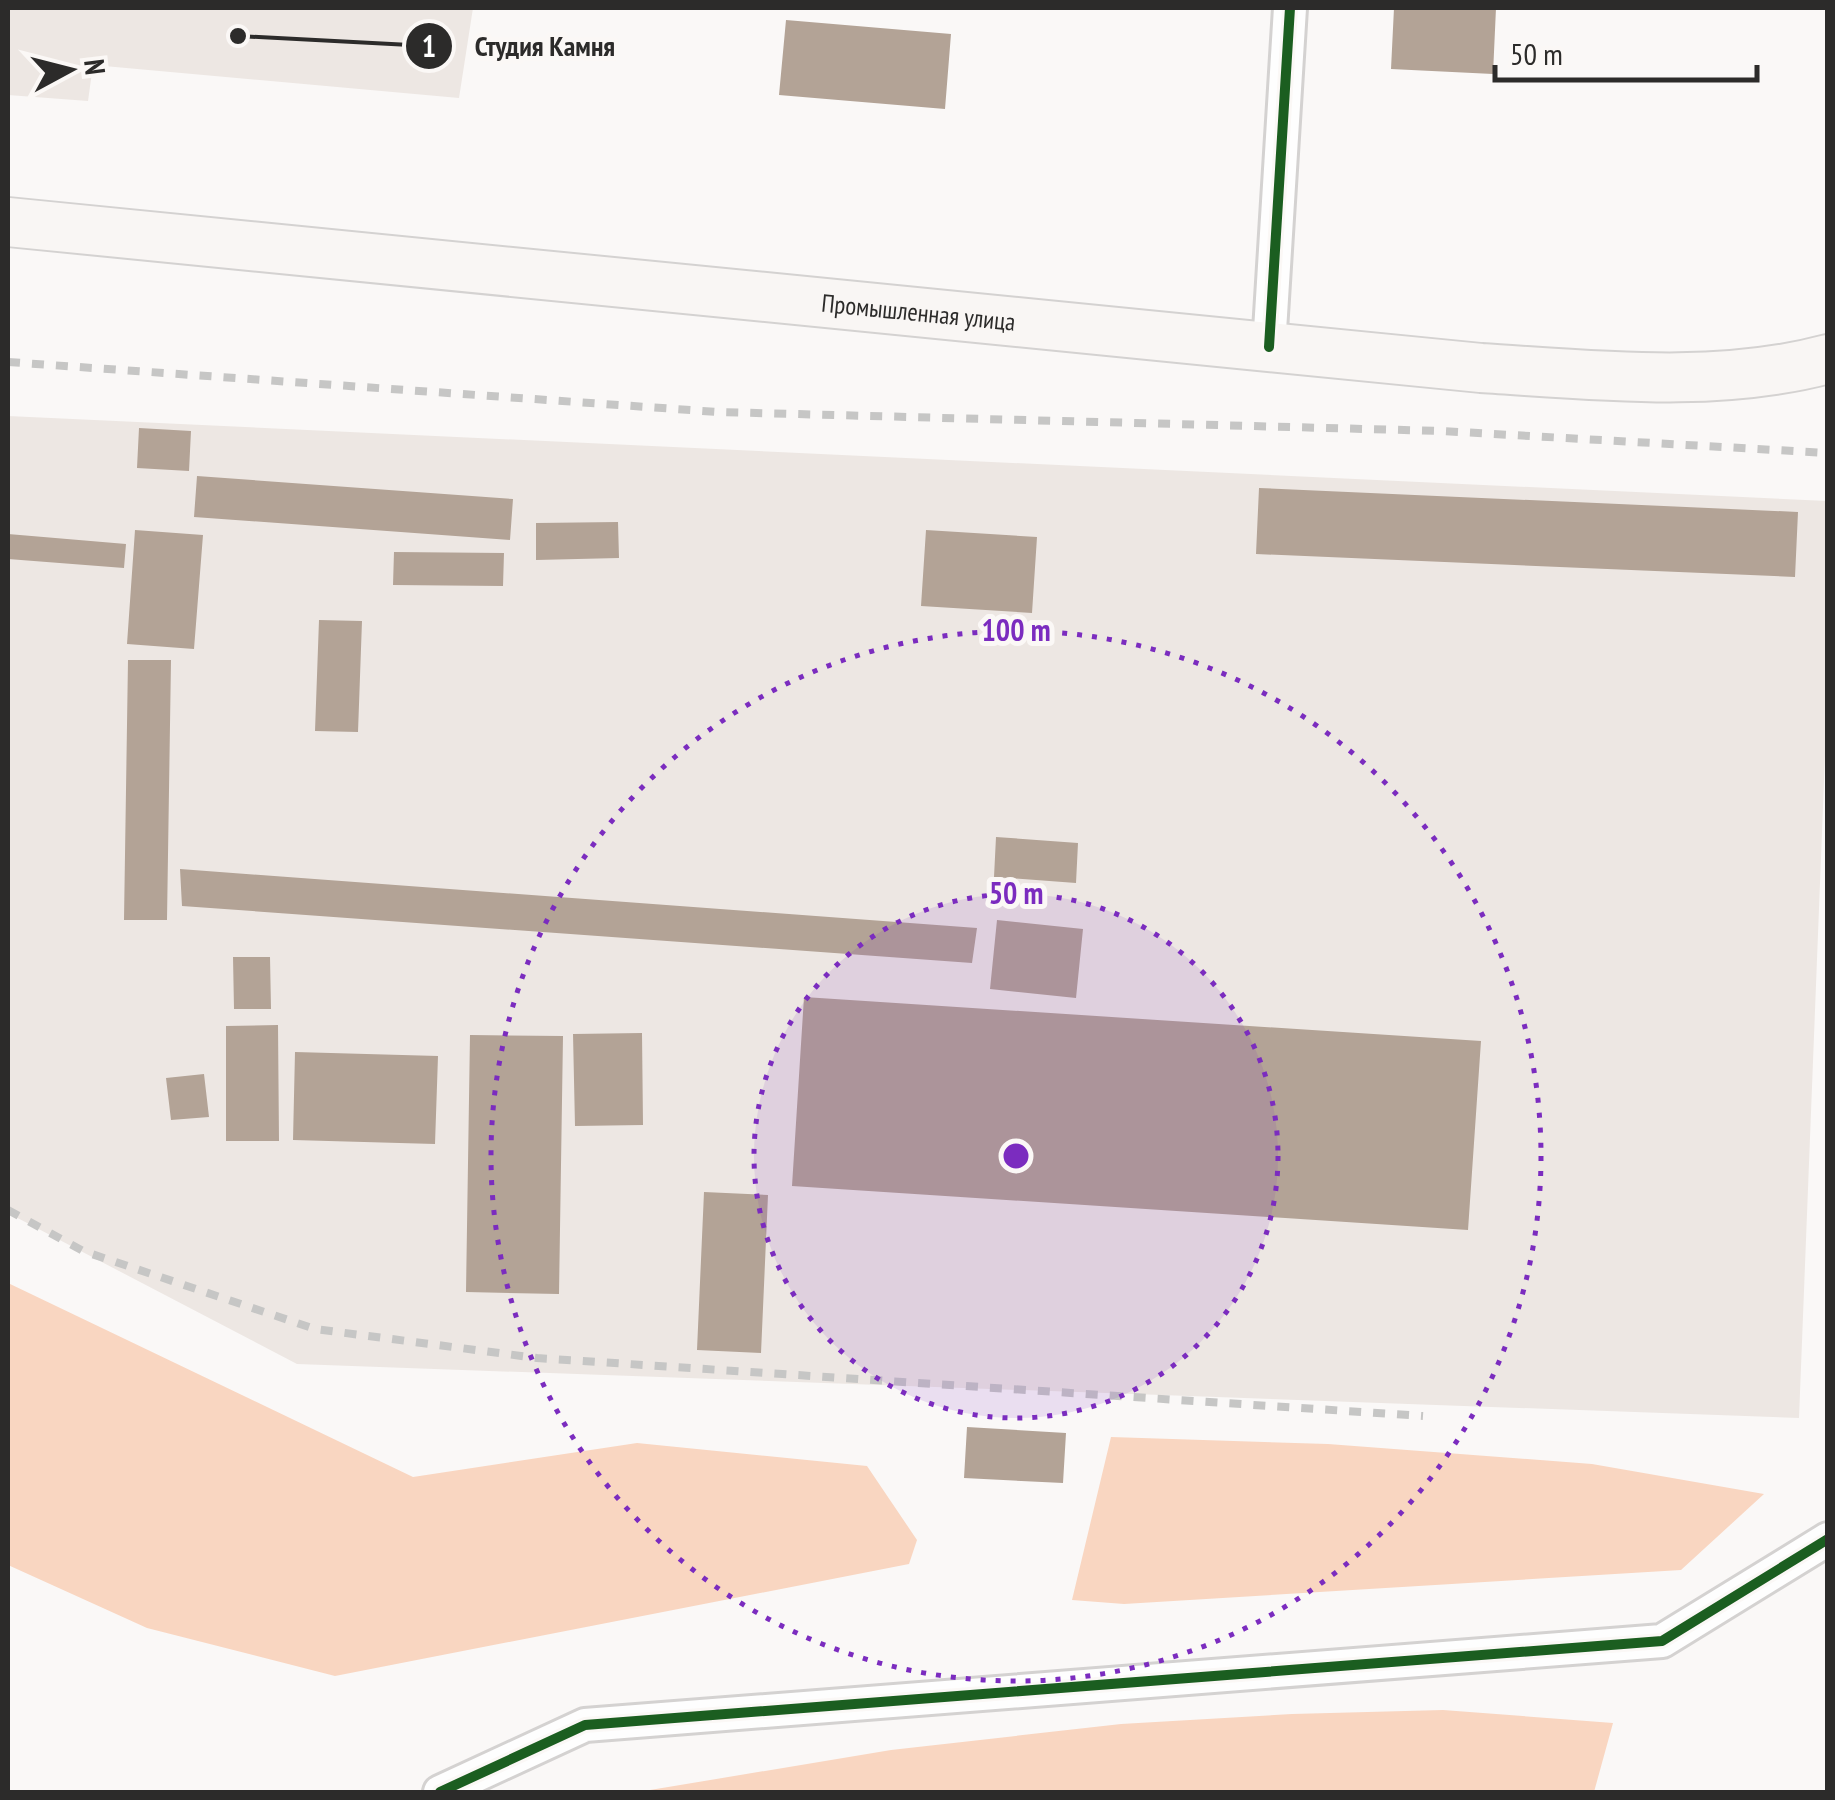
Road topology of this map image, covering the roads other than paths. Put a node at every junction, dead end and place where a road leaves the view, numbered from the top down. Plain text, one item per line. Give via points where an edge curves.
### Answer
1 (1290, 8) edge
2 (8, 222) edge
3 (1269, 346) junction
4 (1828, 360) edge
5 (1828, 1539) edge
6 (440, 1792) edge

1 - 3 street
2 - 3 main road, Промышленная улица
3 - 4 main road, Промышленная улица via 1626,378 1714,376
5 - 6 street via 1662,1641 585,1725

